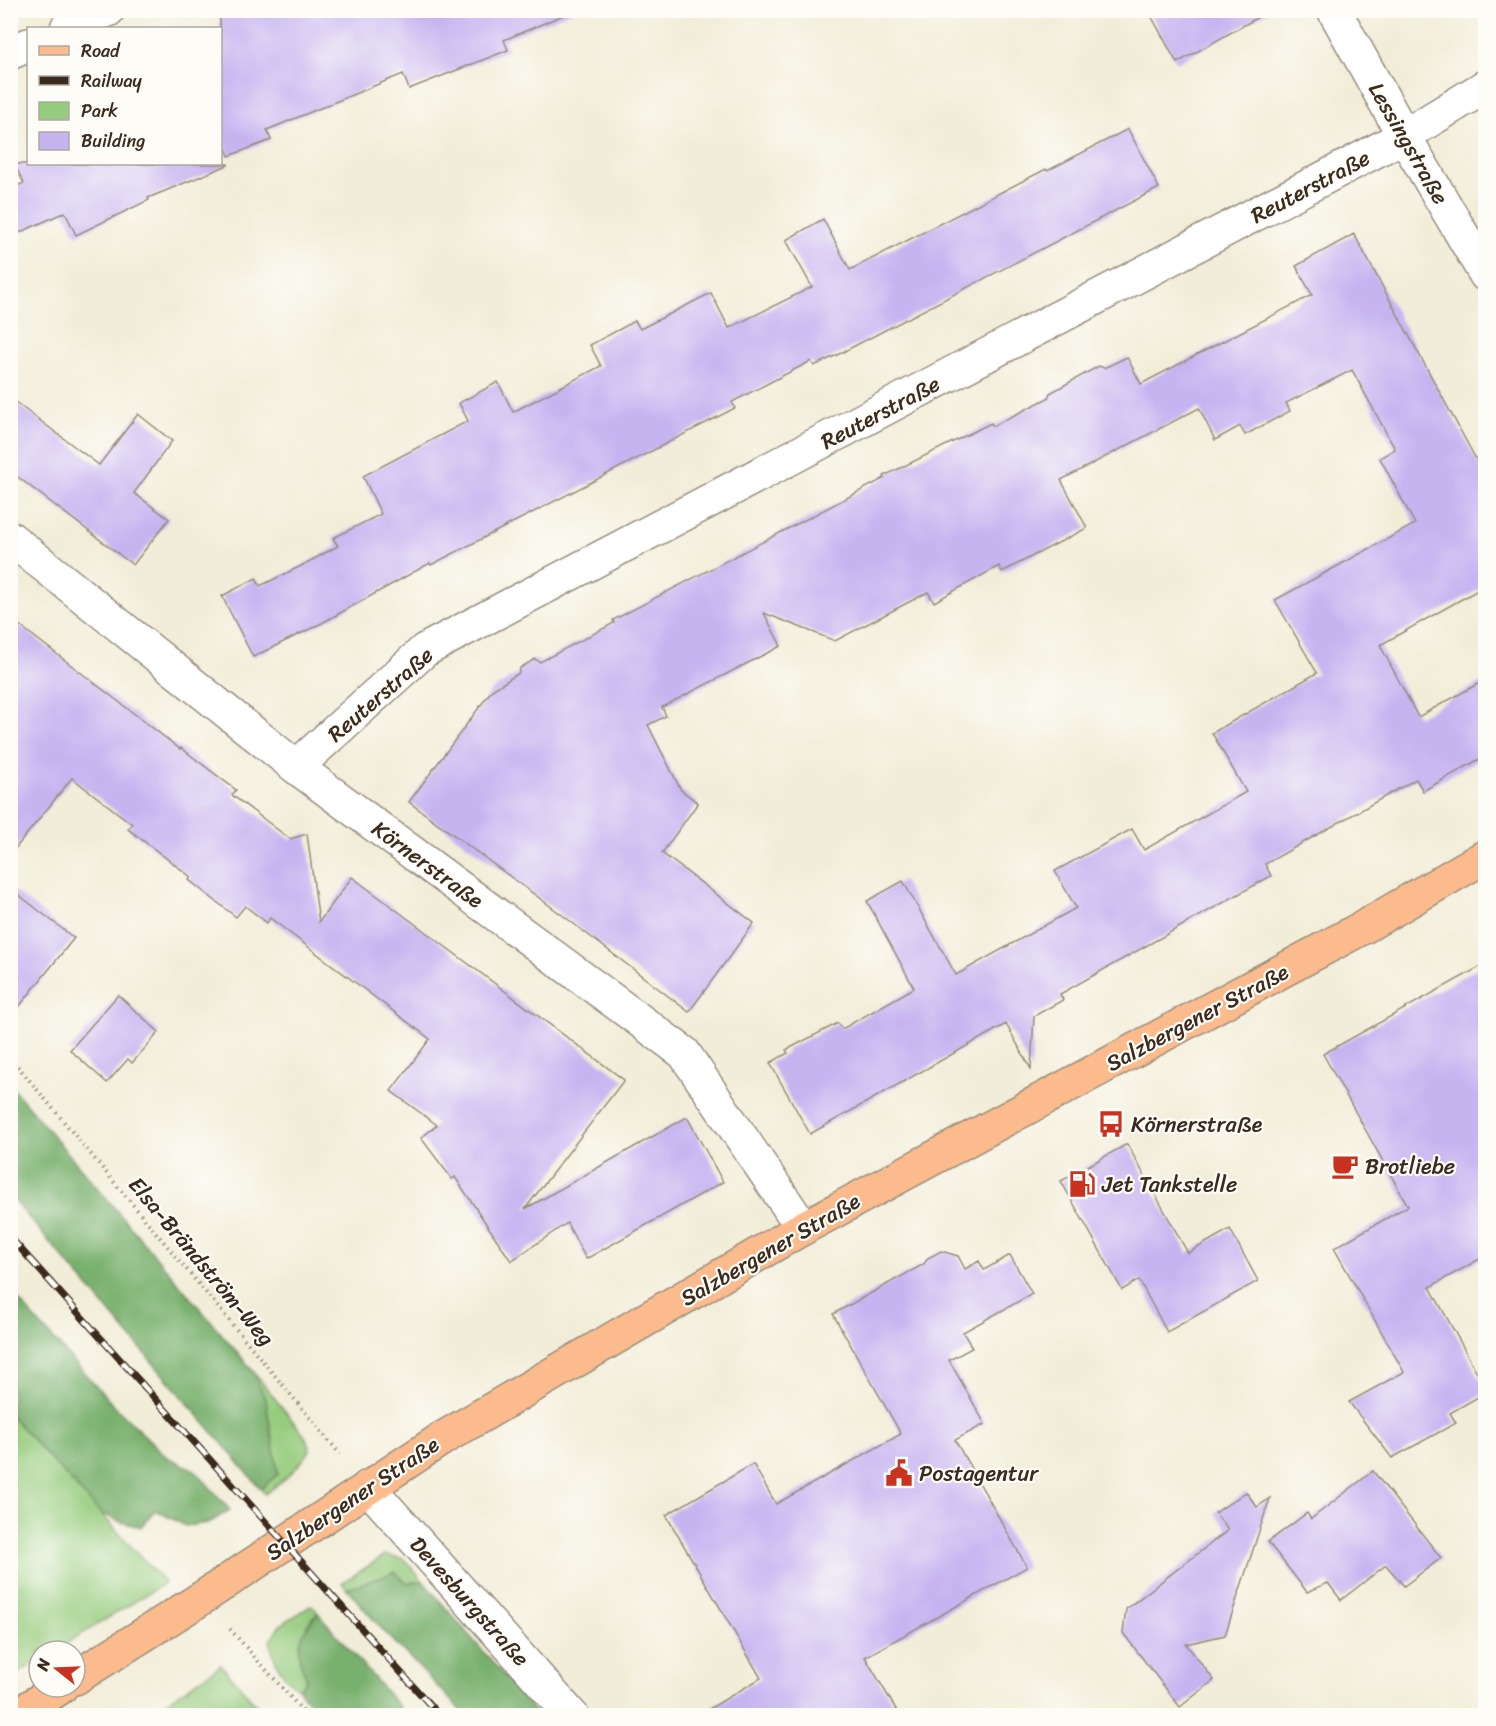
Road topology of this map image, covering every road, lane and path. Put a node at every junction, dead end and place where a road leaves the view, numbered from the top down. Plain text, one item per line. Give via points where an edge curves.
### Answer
1 (108, 10) edge
2 (1334, 10) edge
3 (69, 27) edge
4 (27, 45) edge
5 (10, 53) edge
6 (1485, 86) edge
7 (1404, 136) junction
8 (1485, 275) edge
9 (10, 538) edge
10 (296, 767) junction
11 (1485, 856) edge
12 (10, 1057) edge
13 (803, 1228) junction
14 (368, 1487) junction
15 (202, 1598) junction
16 (87, 1670) edge
17 (42, 1699) edge
18 (16, 1716) edge
19 (307, 1716) edge
20 (572, 1716) edge

1 - 3 street
2 - 7 street, Lessingstraße
4 - 5 street
6 - 7 street, Reuterstraße
7 - 8 street, Lessingstraße
7 - 10 street, Reuterstraße via 425,650
9 - 10 street, Körnerstraße
10 - 13 street, Körnerstraße via 684,1053
11 - 13 main road, Salzbergener Straße via 1362,928
12 - 14 path, Elsa-Brändström-Weg
13 - 14 main road, Salzbergener Straße via 443,1438
14 - 15 main road, Salzbergener Straße
14 - 20 street, Devesburgstraße
15 - 16 main road, Salzbergener Straße
15 - 19 path
17 - 18 main road

